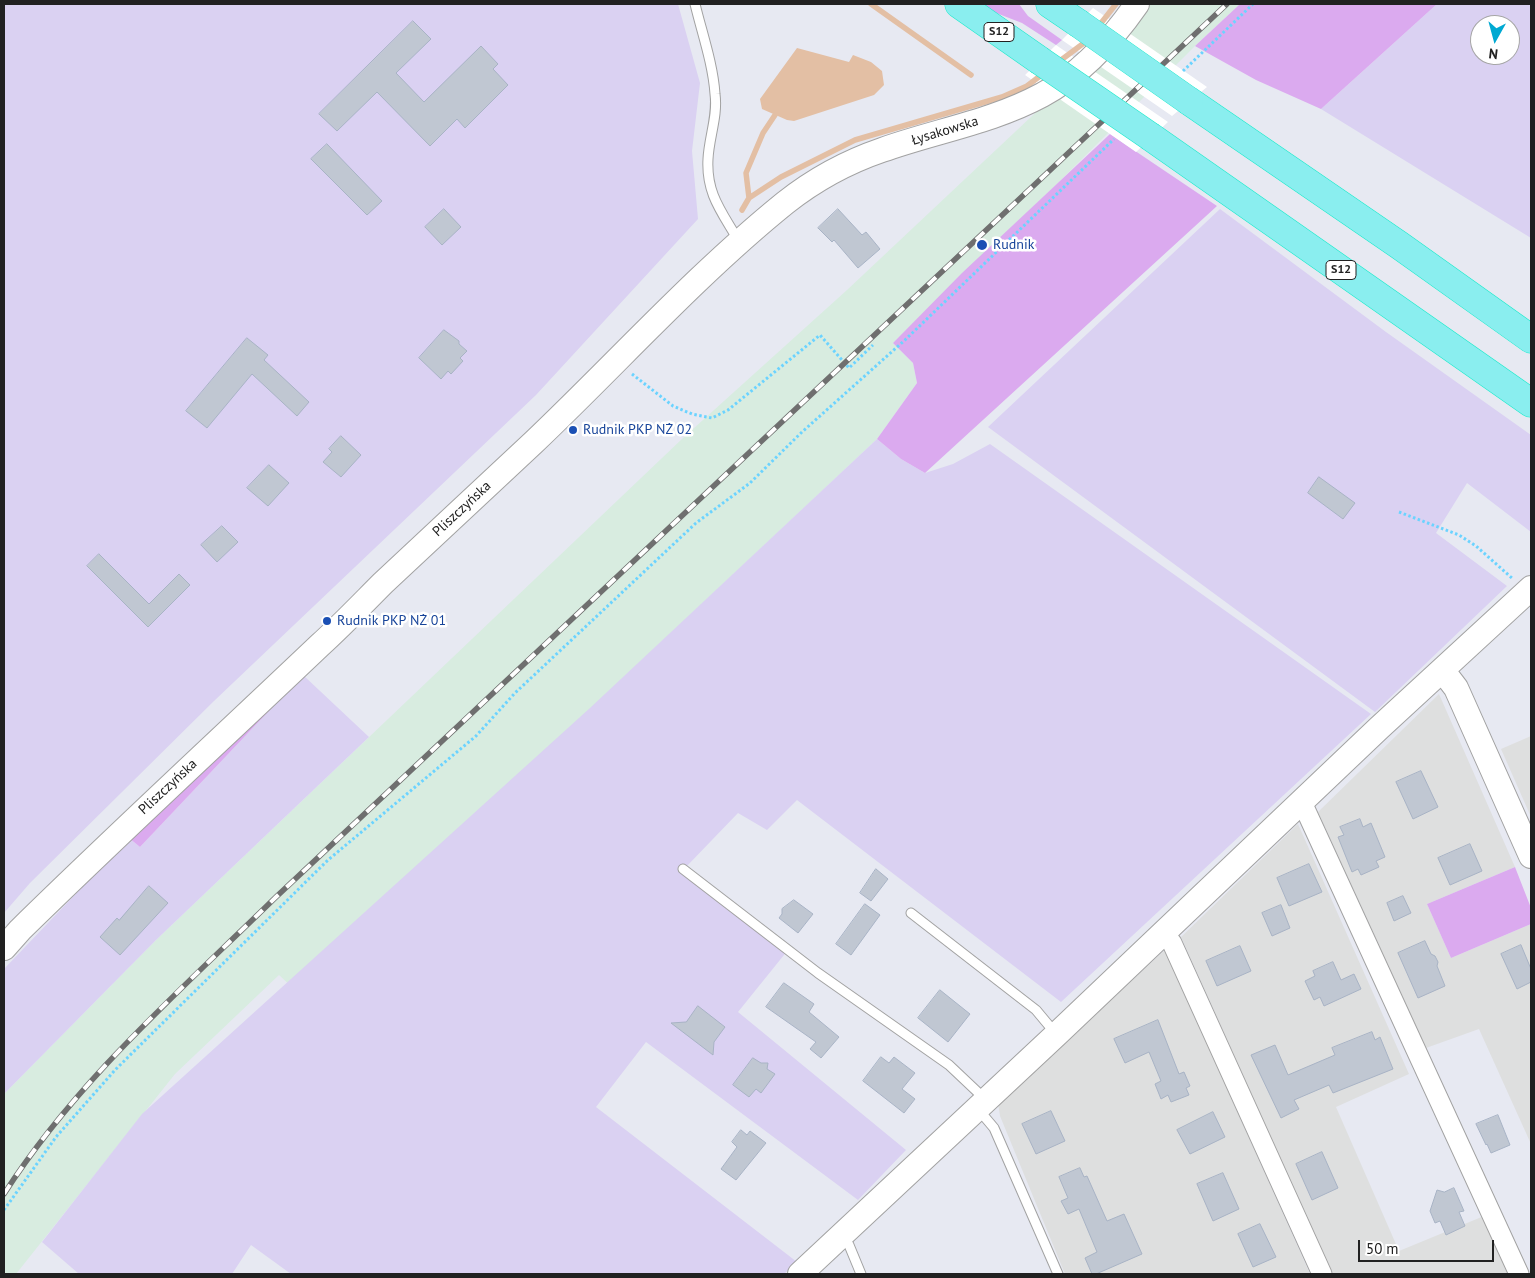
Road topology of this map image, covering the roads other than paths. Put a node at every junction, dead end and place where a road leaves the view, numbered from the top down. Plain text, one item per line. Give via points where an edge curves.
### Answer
1 (696, 4) edge
2 (959, 4) edge
3 (1050, 4) edge
4 (1137, 4) edge
5 (740, 242) junction
6 (1531, 340) edge
7 (1531, 403) edge
8 (1529, 591) edge
9 (1443, 671) junction
10 (1300, 803) junction
11 (1531, 856) edge
12 (683, 869) dead end
13 (911, 913) dead end
14 (1164, 932) junction
15 (4, 948) edge
16 (1057, 1034) junction
17 (982, 1104) junction
18 (840, 1236) junction
19 (800, 1274) edge
20 (861, 1274) edge
21 (1058, 1274) edge
22 (1322, 1274) edge
23 (1519, 1274) edge

1 - 5 lane via 716,95 708,159 711,192
2 - 7 highway, S12, bridge
3 - 6 highway, bridge via 1183,89
4 - 5 street, Łysakowska via 1092,58 1042,95 982,120 880,151 844,166 794,196
5 - 15 street, Pliszczyńska via 324,642 139,814
8 - 9 street
9 - 10 street
9 - 11 street via 1456,688
10 - 14 street
10 - 23 street
12 - 17 lane via 818,973 949,1065
13 - 16 lane via 1036,1010
14 - 16 street
14 - 22 street via 1172,943
16 - 17 street
17 - 18 street
17 - 21 lane
18 - 19 street
18 - 20 lane via 849,1245

